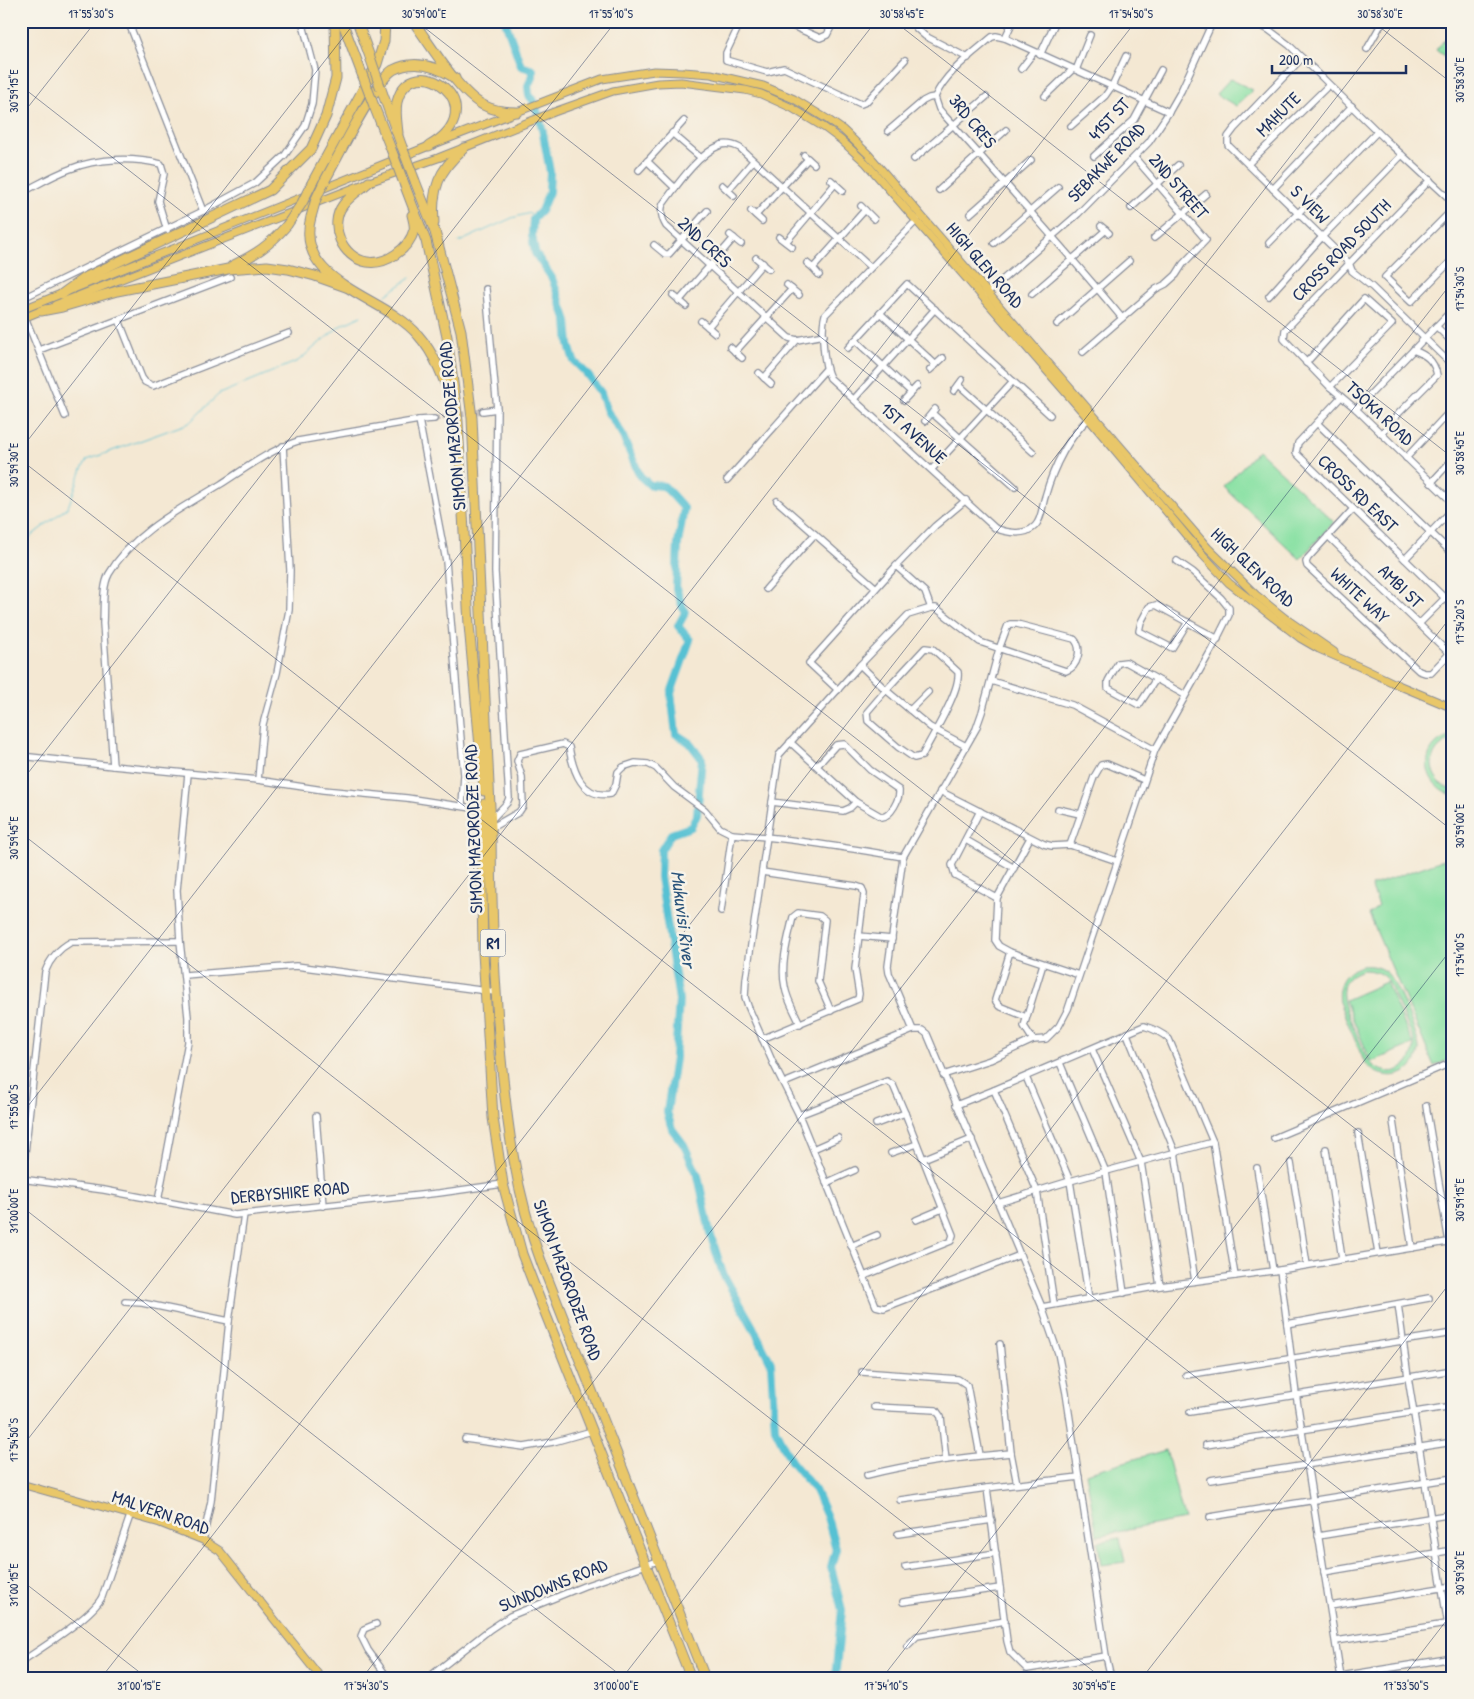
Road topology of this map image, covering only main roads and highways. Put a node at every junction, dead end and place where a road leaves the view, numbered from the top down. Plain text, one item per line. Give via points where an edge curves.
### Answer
1 (335, 21) edge
2 (342, 21) edge
3 (357, 21) edge
4 (385, 21) edge
5 (413, 21) edge
6 (455, 78) junction
7 (517, 112) junction
8 (398, 133) junction
9 (429, 146) junction
10 (464, 148) junction
11 (369, 182) junction
12 (411, 202) junction
13 (435, 232) junction
14 (229, 273) junction
15 (346, 287) junction
16 (62, 294) junction
17 (985, 294) junction
18 (21, 310) edge
19 (41, 311) junction
20 (23, 318) edge
21 (458, 421) junction
22 (1453, 708) edge
23 (21, 1484) edge
24 (321, 1678) edge
25 (691, 1678) edge
26 (705, 1678) edge

1 - 16 highway via 336,78 326,116 310,149 270,190 84,278
2 - 12 highway, SIMON MAZORODZE ROAD / R1, bridge
3 - 8 highway, SIMON MAZORODZE ROAD / R1, bridge
4 - 14 highway, bridge via 377,64 302,203 272,243
5 - 6 highway
6 - 7 highway via 471,97 482,104 504,112
6 - 15 highway, bridge via 443,70 415,63 392,71 367,104 324,182 307,229 313,255 324,270
7 - 9 main road, HIGH GLEN ROAD
7 - 17 main road, HIGH GLEN ROAD via 602,79 654,71 710,74 779,91 827,119 868,154
8 - 9 highway via 397,103 405,86 415,80 428,79 441,84 451,95 455,115 441,139
8 - 13 highway, SIMON MAZORODZE ROAD / R1, bridge
9 - 16 main road, HIGH GLEN ROAD
10 - 11 main road, HIGH GLEN ROAD
10 - 13 highway via 437,181 433,196
10 - 17 main road, HIGH GLEN ROAD via 613,91 658,83 690,83 761,94 792,108 841,140 866,163
11 - 12 highway via 343,205 336,223 346,250 356,258 377,262 405,247 414,230
11 - 19 main road, HIGH GLEN ROAD
12 - 21 highway, SIMON MAZORODZE ROAD / R1 via 426,242 447,337
13 - 26 highway, SIMON MAZORODZE ROAD / R1 via 461,331 472,418 491,824 495,992 515,1168 525,1214 545,1273
14 - 15 highway via 267,266 315,276
14 - 19 highway via 117,291
15 - 21 highway via 396,314 419,335 439,367
16 - 18 main road, HIGH GLEN ROAD
17 - 22 main road, HIGH GLEN ROAD via 1235,575 1286,619 1349,662
19 - 20 main road, HIGH GLEN ROAD
21 - 25 highway, SIMON MAZORODZE ROAD / R1 via 469,625 485,810 482,898 485,990 493,1118 503,1184 522,1254
23 - 24 main road, MALVERN ROAD via 160,1523 203,1540 220,1551

